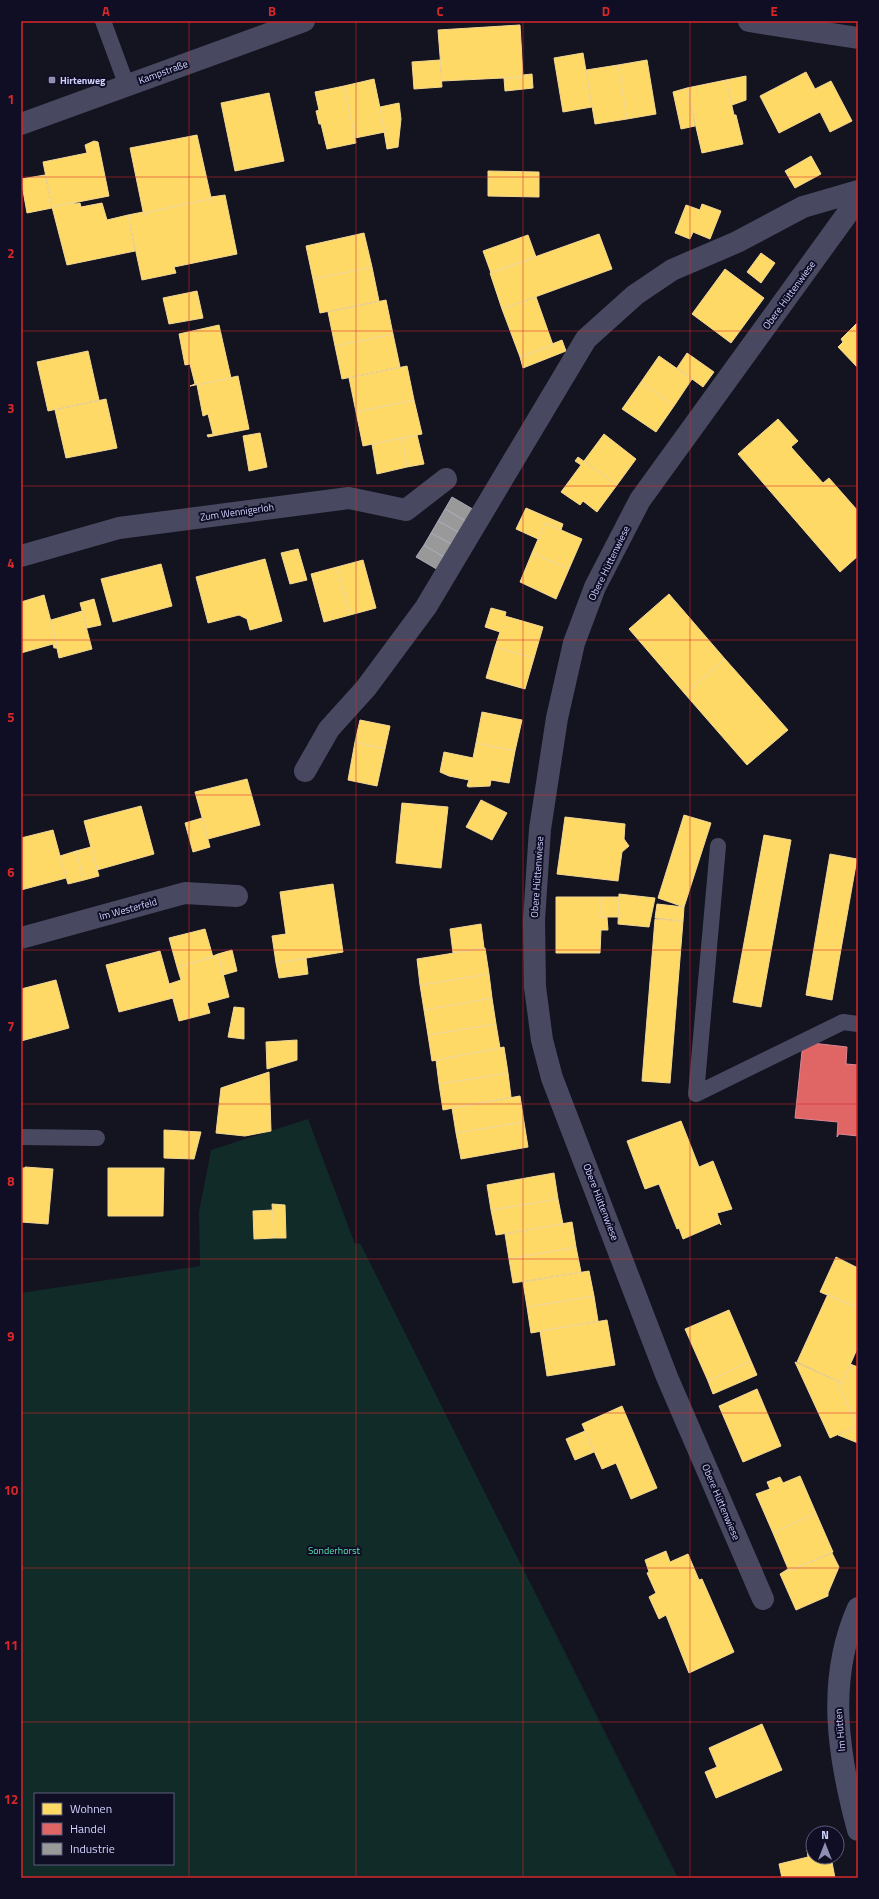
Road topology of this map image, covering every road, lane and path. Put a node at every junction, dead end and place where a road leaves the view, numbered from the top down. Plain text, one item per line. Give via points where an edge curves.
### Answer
1 (103, 21) edge
2 (304, 21) edge
3 (749, 21) edge
4 (858, 38) edge
5 (127, 86) junction
6 (21, 124) edge
7 (858, 191) edge
8 (858, 200) edge
9 (446, 479) dead end
10 (21, 556) edge
11 (305, 771) dead end
12 (718, 846) dead end
13 (237, 896) dead end
14 (21, 938) edge
15 (858, 1024) edge
16 (21, 1137) edge
17 (97, 1138) dead end
18 (763, 1600) dead end
19 (858, 1608) edge
20 (858, 1830) edge

1 - 5 lane
2 - 5 street, Kampstraße
3 - 4 street
5 - 6 street, Kampstraße
7 - 11 street via 802,207 737,242 672,270 635,295 586,339 426,607 366,688 329,729
8 - 18 street, Obere Hüttenwiese via 640,500 595,587 574,643 557,718 540,829 534,920 535,987 542,1040 552,1078 667,1377
9 - 10 street, Zum Wennigerloh via 406,510 349,498 119,528
12 - 15 lane via 696,1094 843,1022
13 - 14 street, Im Westerfeld via 185,893
16 - 17 lane
19 - 20 street, Im Hütten via 839,1669 837,1714 851,1804

